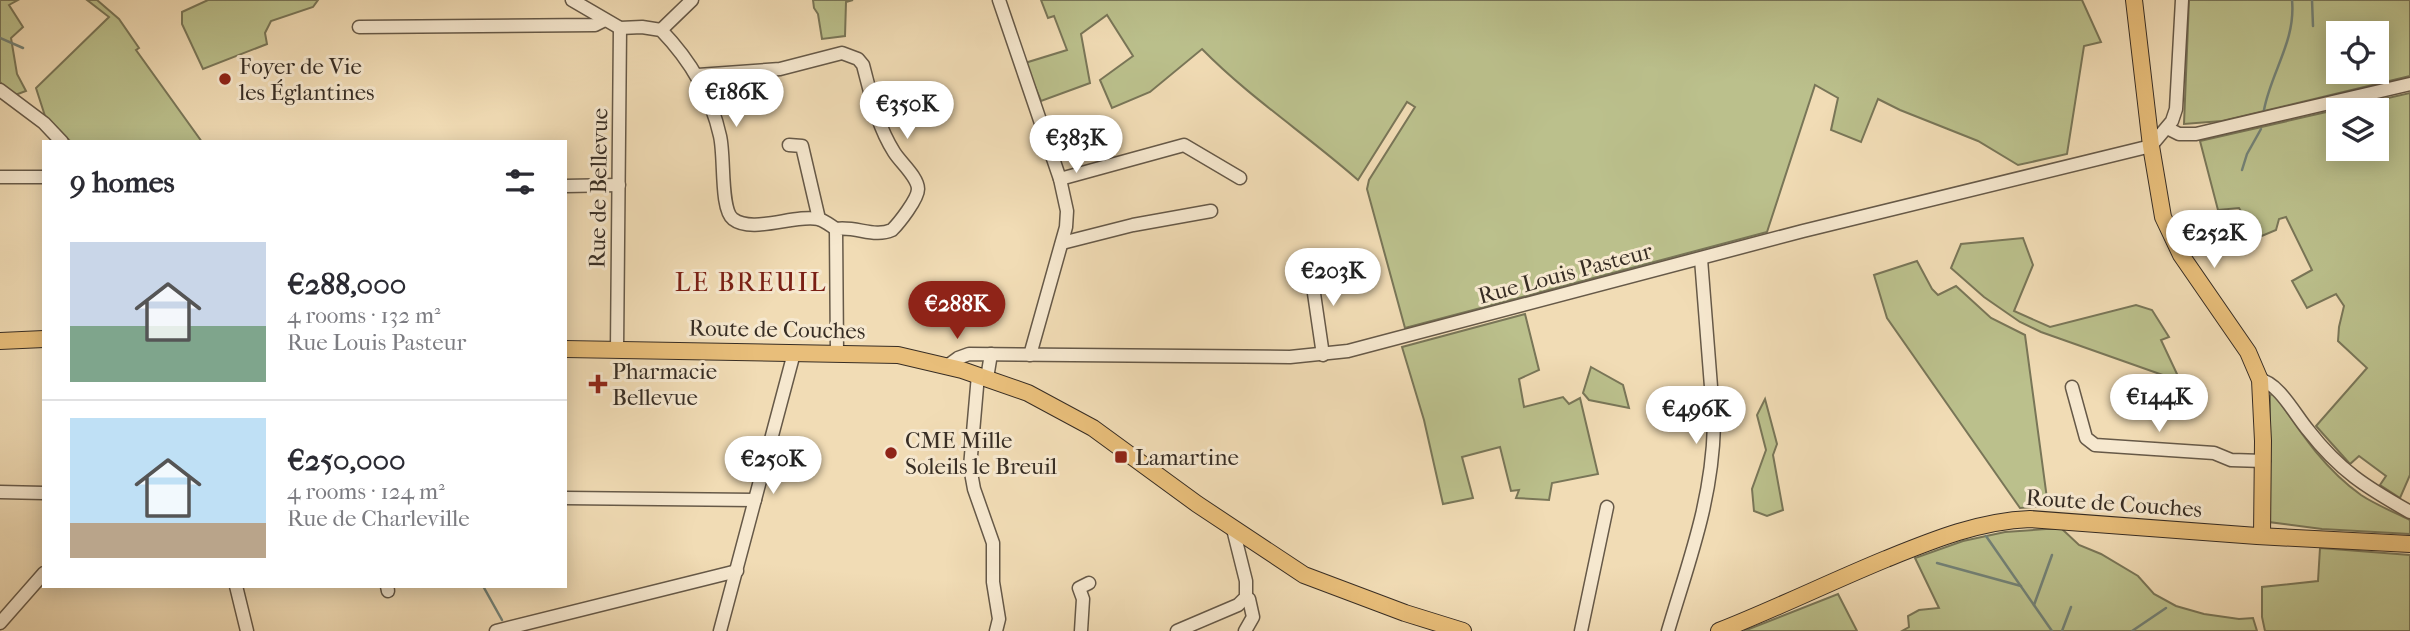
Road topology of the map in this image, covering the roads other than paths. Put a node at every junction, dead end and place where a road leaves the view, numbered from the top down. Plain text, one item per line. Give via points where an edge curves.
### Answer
1 (572, 0) edge
2 (692, 0) edge
3 (999, 0) edge
4 (2134, 0) edge
5 (2182, 0) edge
6 (605, 20) junction
7 (359, 27) dead end
8 (620, 28) junction
9 (661, 30) junction
10 (698, 75) junction
11 (2410, 84) edge
12 (0, 90) edge
13 (2167, 128) junction
14 (60, 140) edge
15 (789, 145) dead end
16 (2151, 146) junction
17 (0, 177) edge
18 (42, 177) edge
19 (1240, 178) dead end
20 (1060, 179) junction
21 (567, 186) edge
22 (619, 186) junction
23 (1211, 211) dead end
24 (819, 219) junction
25 (836, 229) junction
26 (1062, 243) junction
27 (1701, 259) junction
28 (1310, 266) dead end
29 (42, 339) edge
30 (0, 341) edge
31 (567, 349) edge
32 (617, 349) junction
33 (794, 353) junction
34 (837, 354) junction
35 (985, 354) junction
36 (1030, 355) junction
37 (1324, 355) junction
38 (969, 372) junction
39 (2260, 380) junction
40 (2072, 387) dead end
41 (2264, 461) junction
42 (0, 492) edge
43 (42, 493) edge
44 (567, 498) edge
45 (755, 500) junction
46 (1606, 507) dead end
47 (2410, 512) edge
48 (1233, 529) junction
49 (2262, 536) junction
50 (2407, 544) edge
51 (737, 571) junction
52 (42, 575) edge
53 (1089, 583) dead end
54 (236, 588) edge
55 (1246, 597) junction
56 (0, 623) edge
57 (247, 631) edge
58 (496, 631) edge
59 (720, 631) edge
60 (996, 631) edge
61 (1081, 631) edge
62 (1177, 631) edge
63 (1244, 631) edge
64 (1464, 631) edge
65 (1581, 631) edge
66 (1668, 631) edge
67 (1718, 631) edge

1 - 6 street
2 - 9 street
3 - 20 street
4 - 16 main road
5 - 13 street via 2176,109
6 - 7 street via 595,25
6 - 8 street
8 - 9 street
8 - 22 street, Rue de Bellevue
9 - 10 street
10 - 24 street via 720,135 724,203 731,218 754,225
10 - 25 street via 780,69 842,53 858,59 883,133 918,190 892,230 876,234 857,228
11 - 13 street via 2196,134
12 - 14 street
13 - 16 street
15 - 24 street via 802,146
16 - 27 street, Rue Louis Pasteur
16 - 39 main road via 2170,235 2248,352
17 - 18 street
19 - 20 street via 1184,145
20 - 26 street via 1067,211
21 - 22 street
22 - 32 street, Rue de Bellevue
23 - 26 street
24 - 25 street
25 - 34 street
26 - 36 street
27 - 37 street, Rue Louis Pasteur
27 - 66 street via 1713,443 1700,529
28 - 37 street
29 - 30 main road
31 - 32 main road, Route de Couches
32 - 33 main road, Route de Couches
33 - 34 main road, Route de Couches
33 - 45 street
34 - 38 main road, Route de Couches via 898,355
35 - 36 street, Rue Louis Pasteur
35 - 38 street
35 - 38 street
36 - 37 street, Rue Louis Pasteur
38 - 48 main road, Route de Couches via 1028,393 1093,428
38 - 60 street via 970,467 993,543
39 - 41 main road
39 - 47 street via 2272,384 2352,477
40 - 41 street via 2086,438 2095,445
41 - 49 main road
42 - 43 street
44 - 45 street
45 - 51 street
46 - 65 street
48 - 55 street
48 - 64 main road, Route de Couches via 1304,575
49 - 50 main road, Route de Couches
49 - 67 main road, Route de Couches via 2030,519 1997,522 1916,547
51 - 58 street
51 - 59 street
52 - 56 street
53 - 61 street via 1079,588
54 - 57 street
55 - 62 street via 1238,605
55 - 63 street via 1253,617

